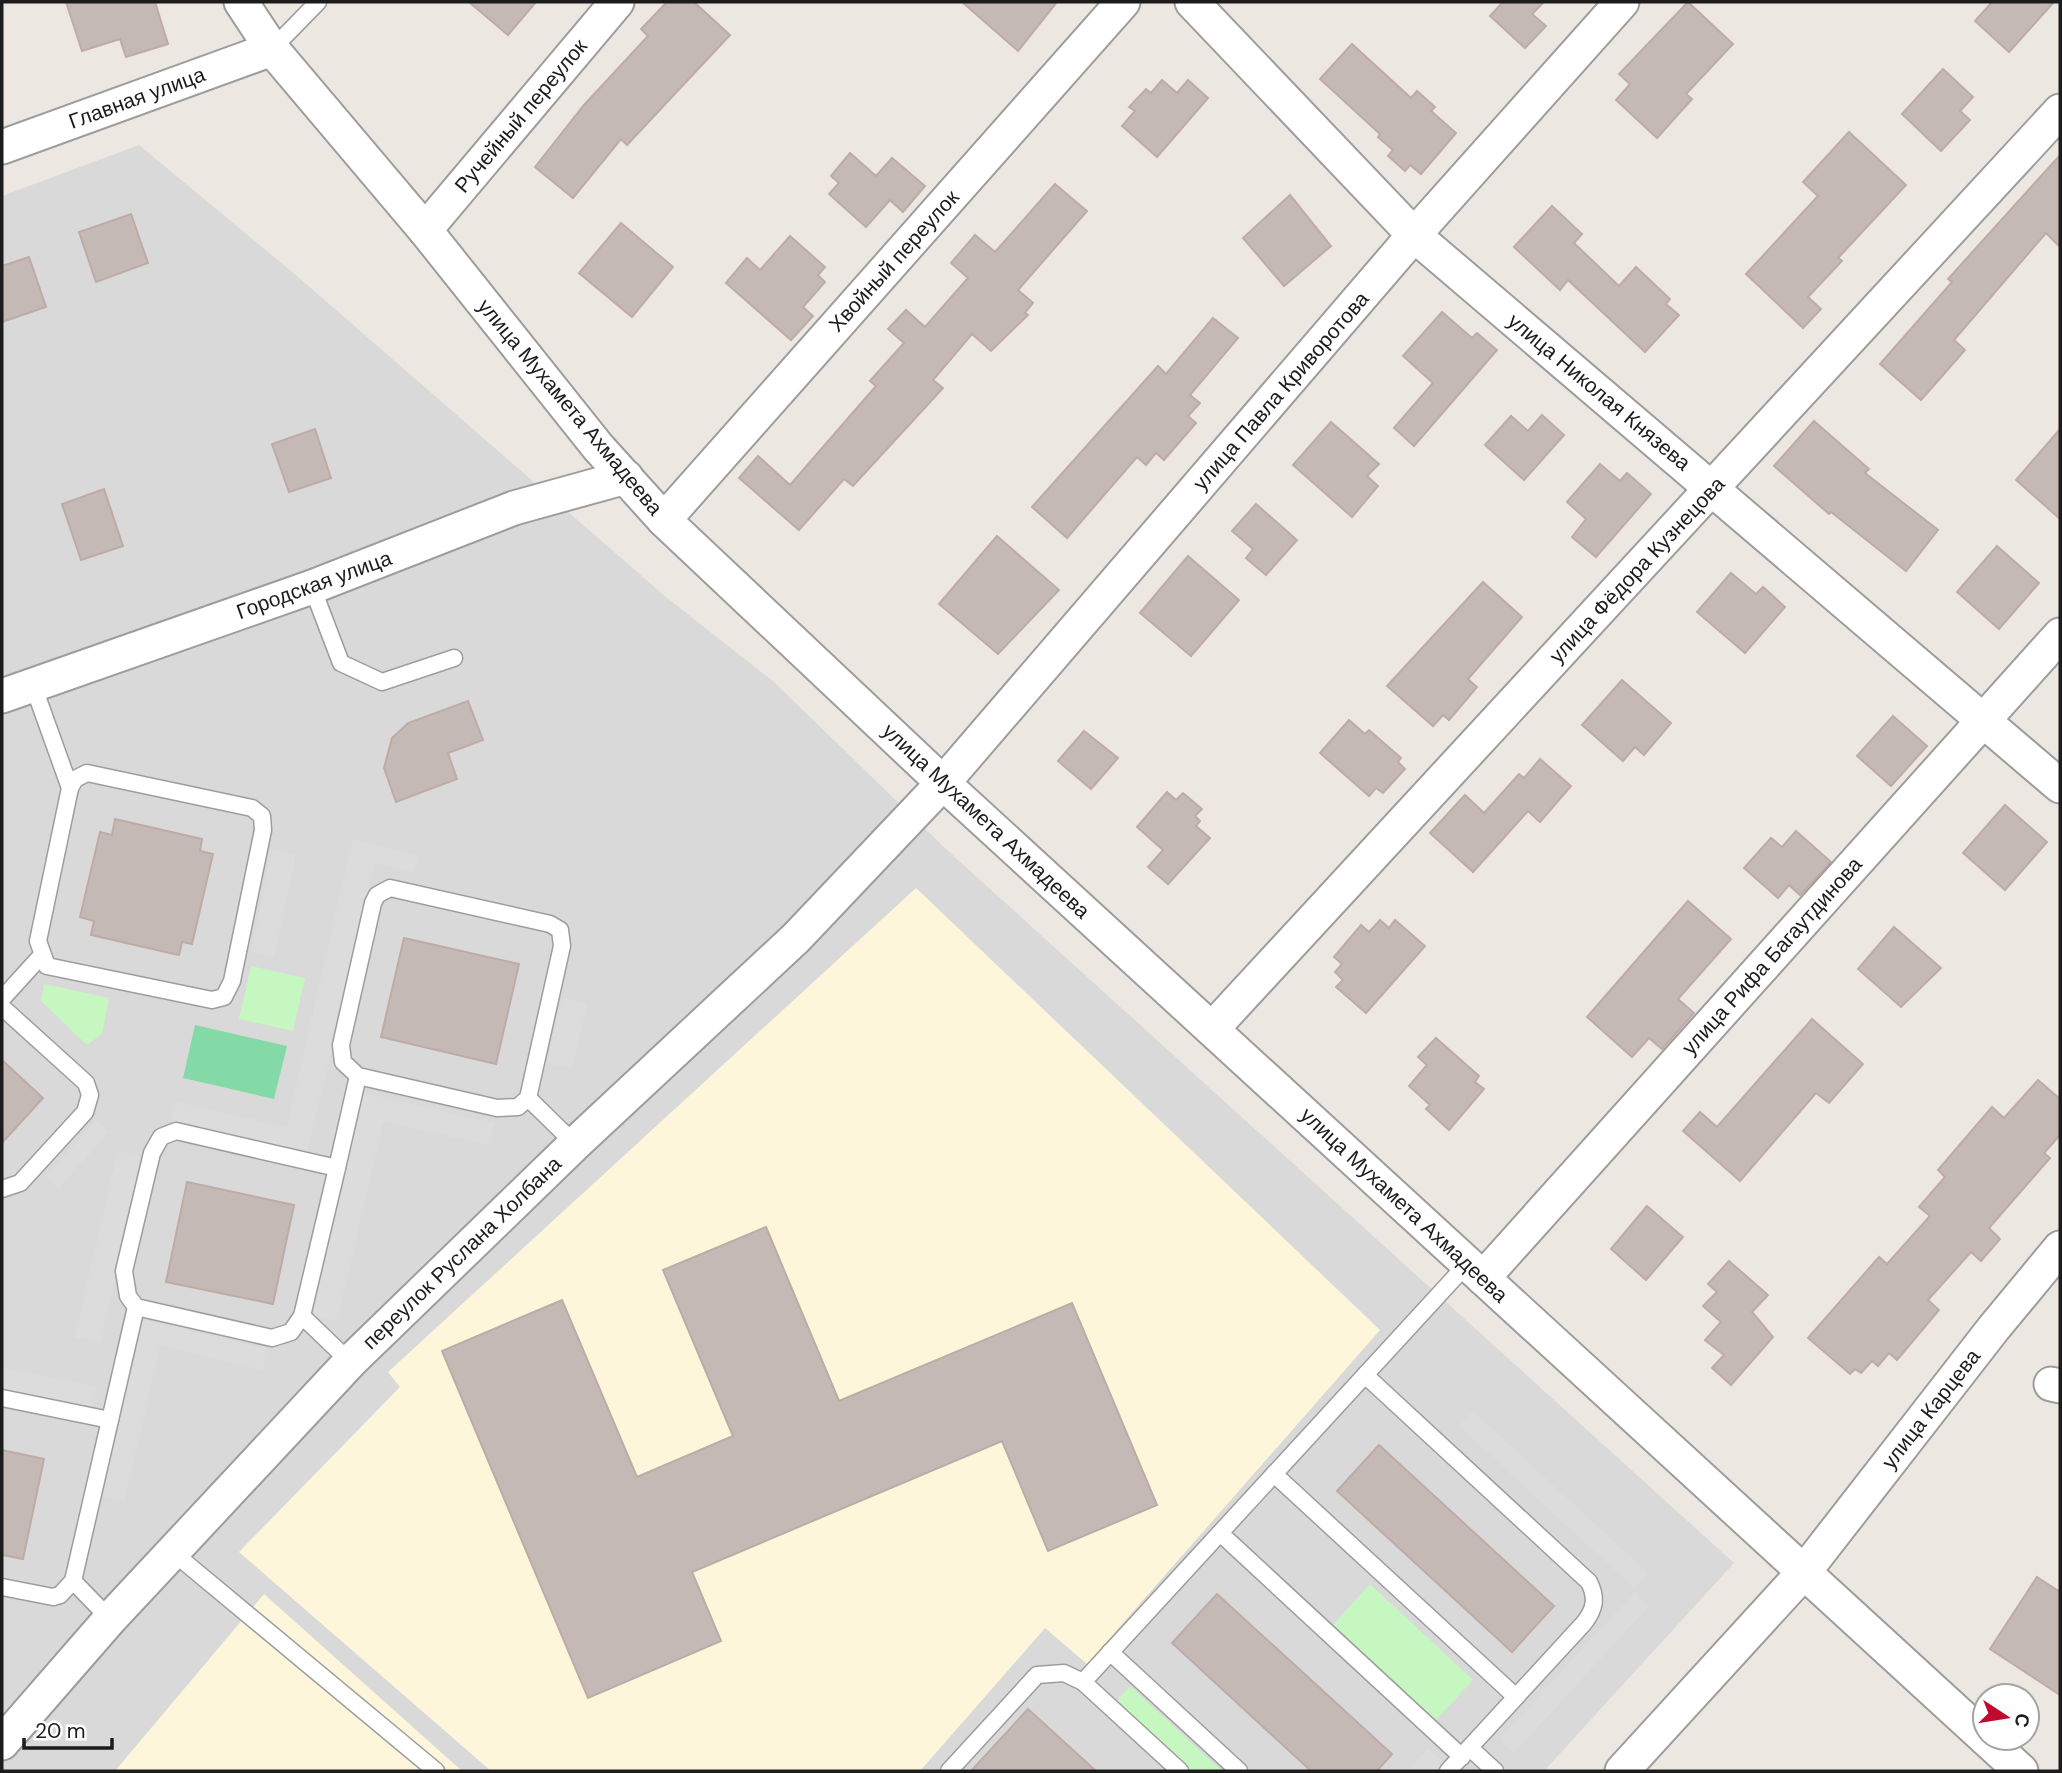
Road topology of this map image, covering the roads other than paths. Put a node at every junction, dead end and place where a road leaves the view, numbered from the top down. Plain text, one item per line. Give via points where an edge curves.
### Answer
1 (241, 2) edge
2 (318, 2) edge
3 (617, 2) edge
4 (1123, 2) edge
5 (1192, 2) edge
6 (1622, 2) edge
7 (272, 49) junction
8 (2060, 111) edge
9 (2, 147) edge
10 (425, 230) junction
11 (1414, 235) junction
12 (626, 477) junction
13 (1712, 489) junction
14 (664, 520) junction
15 (312, 587) junction
16 (2060, 635) edge
17 (454, 658) dead end
18 (33, 685) junction
19 (2, 696) edge
20 (1983, 720) junction
21 (943, 783) junction
22 (2060, 786) edge
23 (70, 788) junction
24 (41, 956) junction
25 (2, 999) edge
26 (2, 1007) edge
27 (1212, 1029) junction
28 (358, 1076) junction
29 (527, 1098) junction
30 (575, 1144) junction
31 (337, 1168) junction
32 (2, 1189) edge
33 (2060, 1248) edge
34 (1475, 1271) junction
35 (136, 1307) junction
36 (302, 1317) junction
37 (349, 1363) junction
38 (1365, 1376) junction
39 (2, 1398) edge
40 (110, 1420) junction
41 (1274, 1474) junction
42 (1220, 1533) junction
43 (175, 1554) junction
44 (1804, 1572) junction
45 (73, 1581) junction
46 (2, 1587) edge
47 (110, 1619) junction
48 (1110, 1653) junction
49 (1083, 1682) junction
50 (1516, 1697) junction
51 (2, 1743) edge
52 (1466, 1752) junction
53 (436, 1771) edge
54 (949, 1771) edge
55 (1180, 1771) edge
56 (1239, 1771) edge
57 (1448, 1771) edge
58 (1495, 1771) edge
59 (1622, 1771) edge
60 (2021, 1771) edge

1 - 7 street, улица Мухамета Ахмадеева
2 - 7 lane
3 - 10 street, Ручейный переулок
4 - 14 street, Хвойный переулок
5 - 11 street, улица Николая Князева
6 - 11 street, улица Павла Криворотова
7 - 9 street, Главная улица
7 - 10 street, улица Мухамета Ахмадеева
8 - 13 street, улица Фёдора Кузнецова
10 - 12 street, улица Мухамета Ахмадеева
11 - 13 street, улица Николая Князева
11 - 21 street, улица Павла Криворотова
12 - 14 street, улица Мухамета Ахмадеева
12 - 15 street, Городская улица via 514,508
13 - 20 street, улица Николая Князева
13 - 27 street, улица Фёдора Кузнецова
14 - 21 street, улица Мухамета Ахмадеева
15 - 17 lane via 341,663 382,682
15 - 18 street, Городская улица
16 - 20 street, улица Рифа Багаутдинова
18 - 19 street, Городская улица
18 - 23 lane
20 - 22 street, улица Николая Князева
20 - 34 street, улица Рифа Багаутдинова
21 - 27 street, улица Мухамета Ахмадеева
21 - 30 street, переулок Руслана Холбана via 796,938
23 - 24 lane via 38,941
23 - 24 lane via 87,773 252,808 262,816 263,830 232,981 224,997 212,1000 47,966
24 - 25 lane
26 - 32 lane via 86,1083 90,1095 85,1112 20,1183
27 - 34 street, улица Мухамета Ахмадеева
28 - 29 lane via 509,1109
28 - 29 lane via 343,1062 341,1045 373,903 382,891 397,888 550,923 560,930 562,946
28 - 31 lane
29 - 30 lane
30 - 37 street, переулок Руслана Холбана
31 - 35 lane via 176,1131 161,1137 152,1153 124,1271 128,1296
31 - 36 lane
33 - 44 street, улица Карцева
34 - 38 lane
34 - 44 street, улица Мухамета Ахмадеева
35 - 36 lane via 272,1338 290,1332
35 - 40 lane
36 - 37 lane
37 - 43 street, переулок Руслана Холбана
38 - 41 lane
38 - 50 lane via 1589,1582 1592,1612
39 - 40 lane
40 - 45 lane
41 - 42 lane
41 - 50 lane
42 - 48 lane
42 - 52 lane
43 - 47 street, переулок Руслана Холбана
43 - 53 lane
44 - 59 street, улица Карцева
44 - 60 street, улица Мухамета Ахмадеева
45 - 46 lane via 53,1597
45 - 47 lane
47 - 51 street, переулок Руслана Холбана
48 - 49 lane
48 - 56 lane
49 - 54 lane via 1064,1673 1038,1675
49 - 55 lane
50 - 52 lane
52 - 57 lane
52 - 58 lane

